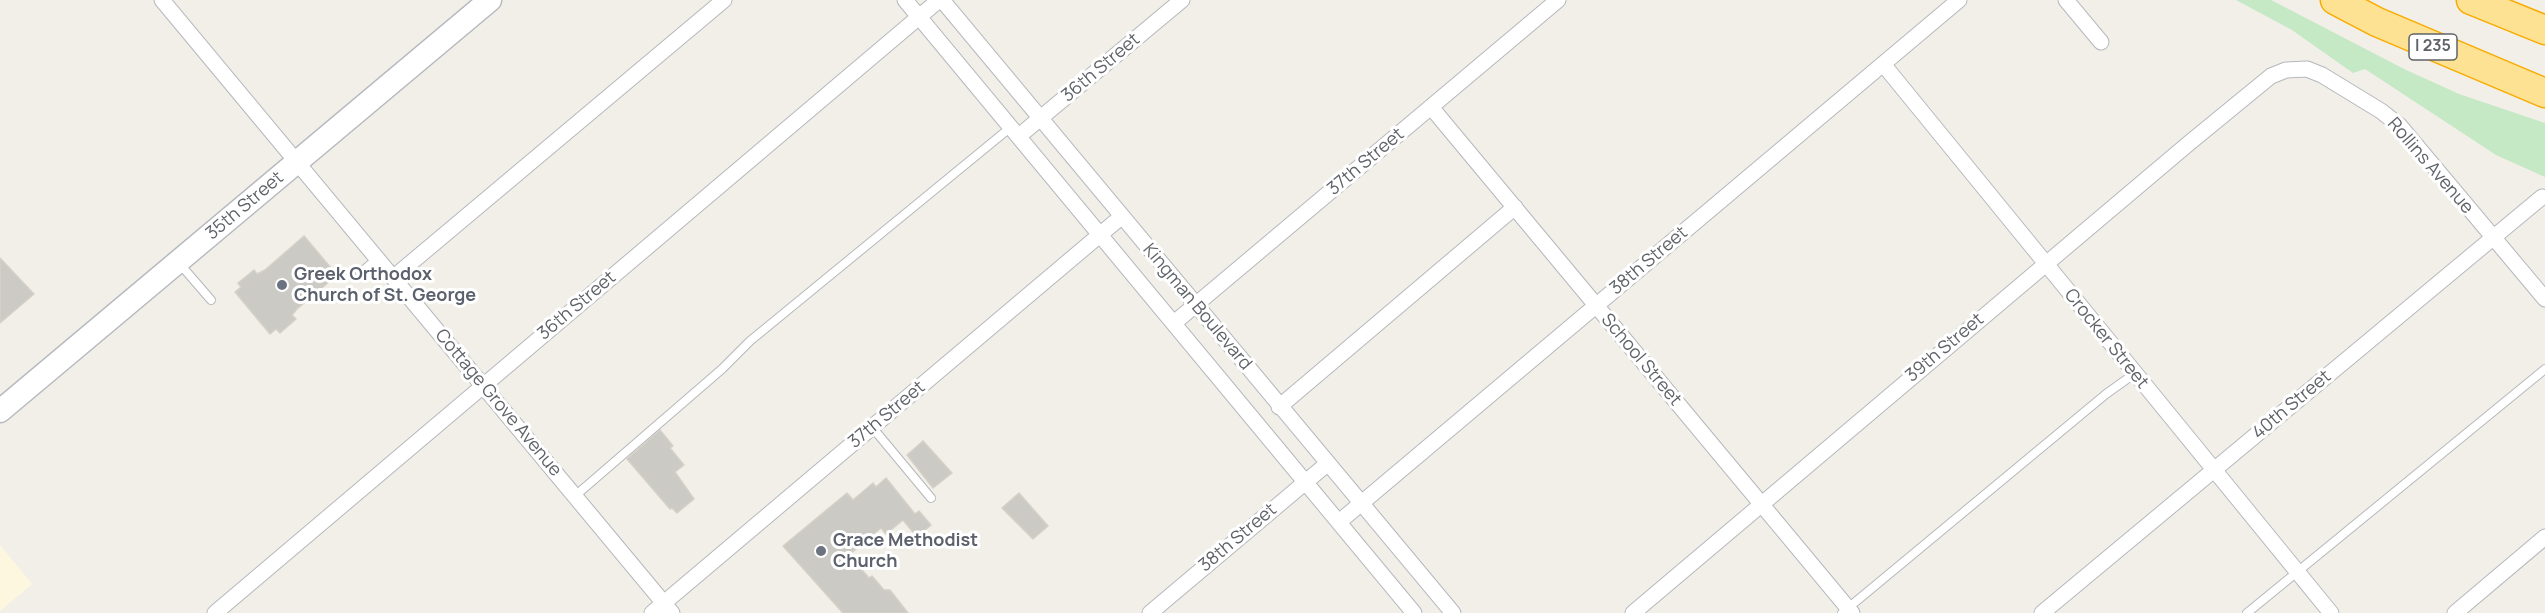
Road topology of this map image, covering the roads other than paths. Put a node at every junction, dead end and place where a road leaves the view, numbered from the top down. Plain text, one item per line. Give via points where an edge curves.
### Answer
1 (162, 0) edge
2 (490, 0) edge
3 (724, 0) edge
4 (905, 0) edge
5 (941, 0) edge
6 (1182, 0) edge
7 (1558, 0) edge
8 (1959, 0) edge
9 (2066, 0) edge
10 (2335, 0) edge
11 (2471, 0) edge
12 (920, 17) junction
13 (2545, 30) edge
14 (2101, 42) dead end
15 (1882, 64) junction
16 (2259, 86) joint
17 (2541, 92) edge
18 (1431, 107) junction
19 (1040, 118) junction
20 (1015, 132) junction
21 (298, 161) junction
22 (2542, 197) dead end
23 (1515, 207) junction
24 (1121, 216) junction
25 (1100, 234) junction
26 (2493, 238) junction
27 (378, 258) junction
28 (178, 262) junction
29 (2045, 264) junction
30 (360, 273) dead end
31 (394, 277) junction
32 (2545, 299) edge
33 (211, 300) dead end
34 (1196, 306) junction
35 (1596, 306) junction
36 (1174, 323) junction
37 (2545, 369) edge
38 (2134, 374) junction
39 (484, 385) junction
40 (1279, 407) junction
41 (0, 411) edge
42 (872, 427) junction
43 (1327, 464) junction
44 (2213, 470) junction
45 (1306, 482) junction
46 (575, 496) junction
47 (931, 498) dead end
48 (1360, 504) junction
49 (1761, 504) junction
50 (1339, 522) junction
51 (2545, 537) edge
52 (2297, 573) junction
53 (663, 610) edge
54 (1847, 611) edge
55 (215, 613) edge
56 (1150, 613) edge
57 (1414, 613) edge
58 (1453, 613) edge
59 (1633, 613) edge
60 (2042, 613) edge
61 (2247, 613) edge
62 (2331, 613) edge
63 (2455, 613) edge

1 - 21 street, Cottage Grove Avenue
2 - 21 street, 35th Street
3 - 31 street
4 - 12 street, Kingman Boulevard
5 - 12 street, 36th Street
5 - 19 street, Kingman Boulevard
6 - 19 street, 36th Street
7 - 18 street, 37th Street
8 - 15 street, 38th Street
9 - 14 street
10 - 17 highway, I 235 via 2376,22
11 - 13 highway
12 - 20 street, Kingman Boulevard
12 - 39 street, 36th Street
15 - 29 street, Crocker Street
15 - 35 street, 38th Street
16 - 26 street, Rollins Avenue via 2286,70 2307,69 2382,111 2422,152
16 - 29 street, 39th Street
18 - 23 street, School Street
18 - 34 street, 37th Street
19 - 20 street, 36th Street
19 - 24 street, Kingman Boulevard
20 - 25 street, Kingman Boulevard
20 - 46 lane via 750,341
21 - 27 street, Cottage Grove Avenue
21 - 28 street, 35th Street
22 - 26 street, 40th Street
23 - 35 street, School Street
23 - 40 street
24 - 25 street, 37th Street
24 - 34 street, Kingman Boulevard
25 - 36 street, Kingman Boulevard
25 - 42 street, 37th Street
26 - 32 street, Rollins Avenue
26 - 44 street, 40th Street
27 - 30 lane
27 - 31 street, Cottage Grove Avenue
28 - 33 lane
28 - 41 street, 35th Street
29 - 38 street, Crocker Street
29 - 49 street, 39th Street
31 - 39 street, Cottage Grove Avenue
34 - 36 street, 37th Street
34 - 40 street, Kingman Boulevard
35 - 48 street, 38th Street
35 - 49 street, School Street
36 - 45 street, Kingman Boulevard
37 - 52 lane
38 - 44 street, Crocker Street
38 - 54 lane
39 - 46 street, Cottage Grove Avenue
39 - 55 street, 36th Street
40 - 43 street, Kingman Boulevard
42 - 47 lane
42 - 53 street, 37th Street
43 - 45 street, 38th Street
43 - 48 street, Kingman Boulevard
44 - 52 street, Crocker Street
44 - 60 street, 40th Street
45 - 50 street, Kingman Boulevard
45 - 56 street, 38th Street
46 - 53 street, Cottage Grove Avenue
48 - 50 street, 38th Street
48 - 58 street, Kingman Boulevard
49 - 54 street, School Street
49 - 59 street, 39th Street
50 - 57 street, Kingman Boulevard
51 - 63 street
52 - 61 lane
52 - 62 street, Crocker Street

